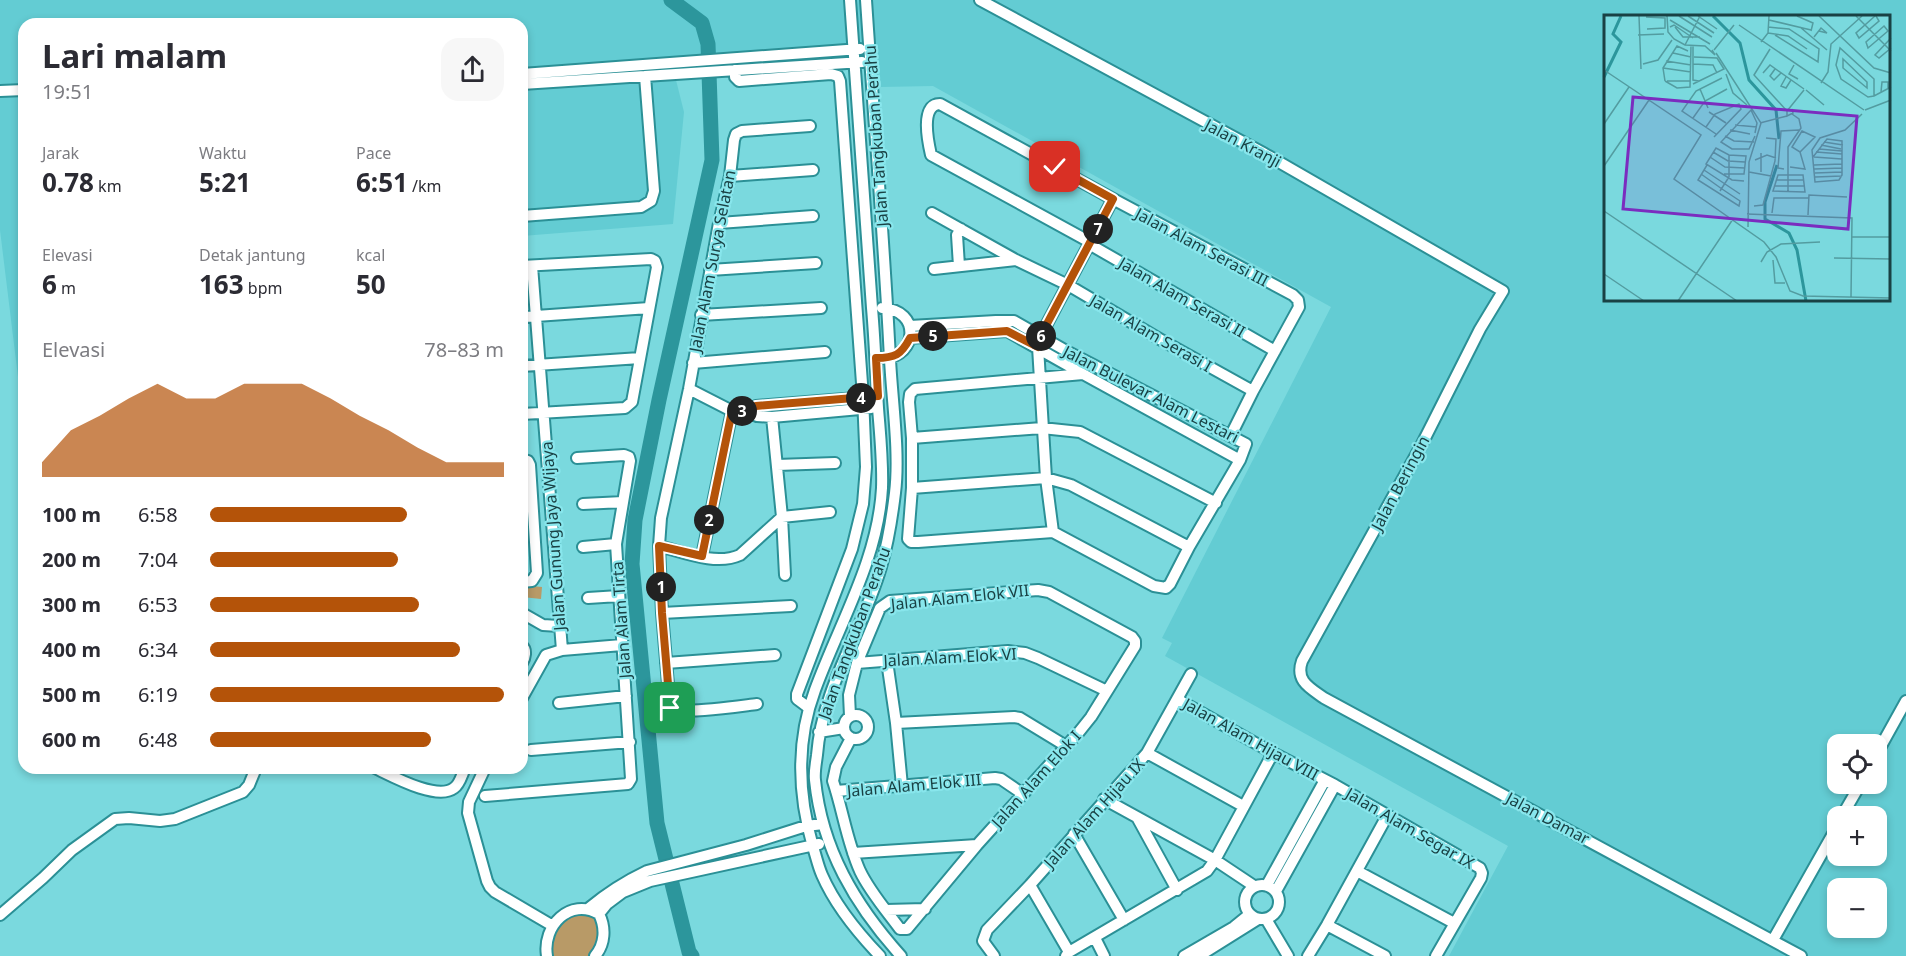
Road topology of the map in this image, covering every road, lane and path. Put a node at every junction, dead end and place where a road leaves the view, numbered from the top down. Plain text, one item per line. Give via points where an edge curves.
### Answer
1 (850, 0) edge
2 (866, 0) edge
3 (980, 0) edge
4 (869, 49) junction
5 (854, 50) junction
6 (871, 61) junction
7 (855, 62) junction
8 (696, 67) junction
9 (728, 67) junction
10 (528, 74) edge
11 (645, 76) junction
12 (528, 84) edge
13 (18, 90) edge
14 (0, 91) edge
15 (940, 104) joint
16 (810, 126) dead end
17 (862, 158) junction
18 (813, 170) dead end
19 (848, 173) junction
20 (730, 176) junction
21 (864, 184) junction
22 (1113, 199) junction
23 (932, 213) dead end
24 (528, 216) edge
25 (813, 216) dead end
26 (719, 223) junction
27 (961, 229) junction
28 (1090, 243) junction
29 (1016, 260) junction
30 (816, 263) dead end
31 (528, 266) edge
32 (959, 266) junction
33 (934, 269) dead end
34 (710, 270) junction
35 (528, 272) edge
36 (1068, 285) junction
37 (1503, 291) joint
38 (649, 308) junction
39 (821, 308) dead end
40 (872, 308) junction
41 (888, 309) junction
42 (701, 315) junction
43 (536, 316) junction
44 (528, 317) edge
45 (914, 332) junction
46 (1039, 342) junction
47 (1275, 351) junction
48 (825, 352) dead end
49 (640, 358) junction
50 (876, 358) junction
51 (890, 358) junction
52 (693, 363) junction
53 (540, 365) junction
54 (528, 366) edge
55 (1083, 374) junction
56 (1040, 378) junction
57 (689, 389) junction
58 (1253, 391) junction
59 (878, 396) junction
60 (863, 403) junction
61 (826, 406) junction
62 (878, 408) junction
63 (732, 411) junction
64 (748, 412) junction
65 (544, 413) junction
66 (528, 414) edge
67 (772, 417) junction
68 (1042, 428) junction
69 (1231, 435) junction
70 (912, 438) junction
71 (577, 458) dead end
72 (1240, 460) junction
73 (528, 463) edge
74 (835, 463) dead end
75 (777, 465) junction
76 (1046, 478) junction
77 (528, 488) edge
78 (912, 488) junction
79 (623, 502) junction
80 (1216, 502) junction
81 (528, 504) edge
82 (583, 504) dead end
83 (830, 512) dead end
84 (782, 517) junction
85 (1053, 532) junction
86 (535, 538) junction
87 (528, 539) edge
88 (616, 544) junction
89 (659, 546) junction
90 (1189, 546) junction
91 (583, 547) dead end
92 (852, 549) junction
93 (868, 555) junction
94 (702, 556) junction
95 (785, 575) dead end
96 (528, 581) edge
97 (619, 596) junction
98 (588, 598) dead end
99 (791, 606) dead end
100 (662, 613) junction
101 (528, 616) edge
102 (845, 620) junction
103 (859, 624) junction
104 (559, 626) junction
105 (1135, 641) joint
106 (622, 645) junction
107 (562, 650) junction
108 (775, 655) dead end
109 (887, 661) junction
110 (666, 663) junction
111 (857, 663) junction
112 (1191, 674) dead end
113 (1300, 674) joint
114 (528, 687) edge
115 (1107, 692) junction
116 (626, 696) junction
117 (1177, 699) junction
118 (1906, 701) edge
119 (559, 703) dead end
120 (757, 704) dead end
121 (809, 708) junction
122 (850, 716) junction
123 (896, 723) junction
124 (843, 728) junction
125 (819, 732) junction
126 (1887, 735) edge
127 (851, 738) junction
128 (630, 742) junction
129 (1066, 746) junction
130 (531, 750) dead end
131 (1147, 753) junction
132 (1273, 753) junction
133 (254, 774) edge
134 (388, 774) edge
135 (462, 774) edge
136 (482, 774) edge
137 (1330, 782) junction
138 (902, 786) junction
139 (836, 791) junction
140 (1023, 794) junction
141 (485, 796) dead end
142 (1104, 799) junction
143 (1243, 806) junction
144 (1387, 816) junction
145 (1138, 819) junction
146 (823, 824) junction
147 (806, 826) junction
148 (1074, 834) junction
149 (828, 842) junction
150 (1827, 844) edge
151 (746, 845) junction
152 (977, 845) junction
153 (813, 846) junction
154 (854, 853) junction
155 (751, 859) junction
156 (1215, 860) junction
157 (689, 867) junction
158 (1357, 871) junction
159 (648, 876) junction
160 (1030, 885) junction
161 (1254, 886) junction
162 (1271, 888) junction
163 (1177, 890) junction
164 (589, 908) junction
165 (925, 909) junction
166 (886, 910) junction
167 (599, 914) junction
168 (0, 915) edge
169 (1258, 917) junction
170 (1124, 920) junction
171 (1454, 923) junction
172 (1328, 925) junction
173 (553, 926) junction
174 (1095, 938) junction
175 (1773, 940) junction
176 (597, 953) edge
177 (1067, 954) edge
178 (547, 956) edge
179 (609, 956) edge
180 (880, 956) edge
181 (901, 956) edge
182 (994, 956) edge
183 (1104, 956) edge
184 (1184, 956) edge
185 (1199, 956) edge
186 (1288, 956) edge
187 (1308, 956) edge
188 (1385, 956) edge
189 (1436, 956) edge
190 (1802, 956) edge

1 - 5 street, Jalan Tangkuban Perahu
2 - 4 street, Jalan Tangkuban Perahu
3 - 37 street, Jalan Kranji via 1265,154
4 - 5 street
4 - 6 street, Jalan Tangkuban Perahu
5 - 7 street, Jalan Tangkuban Perahu
5 - 9 street
6 - 7 street
6 - 41 street, Jalan Tangkuban Perahu
7 - 9 street
7 - 17 street, Jalan Tangkuban Perahu
8 - 9 street
8 - 10 street
8 - 11 street
9 - 19 street via 739,81 838,76
11 - 12 street
11 - 24 street via 654,191 651,201 641,207
13 - 14 street
15 - 22 street, Jalan Alam Serasi III
15 - 28 street, Jalan Alam Serasi II via 935,104 927,114 931,155
16 - 20 street, Jalan Alam Surya Selatan via 736,134
17 - 19 street
17 - 21 street, Jalan Tangkuban Perahu
18 - 20 street
19 - 21 street
19 - 60 street
20 - 26 street, Jalan Alam Surya Selatan
21 - 40 street, Jalan Tangkuban Perahu
22 - 28 street
22 - 47 street, Jalan Alam Serasi III via 1293,295 1299,308
23 - 27 street, Jalan Alam Serasi I
25 - 26 street
26 - 34 street, Jalan Alam Surya Selatan
27 - 29 street, Jalan Alam Serasi I
27 - 32 street via 957,235
28 - 36 street
28 - 47 street, Jalan Alam Serasi II
29 - 32 street
29 - 36 street, Jalan Alam Serasi I
30 - 34 street
31 - 38 street via 651,259 657,267
32 - 33 street
34 - 42 street, Jalan Alam Surya Selatan
35 - 43 street, Jalan Gunung Jaya Wijaya
36 - 46 street
36 - 58 street, Jalan Alam Serasi I
37 - 113 street, Jalan Beringin via 1302,661
38 - 43 street
38 - 49 street
39 - 42 street
40 - 41 street
40 - 50 street, Jalan Tangkuban Perahu
41 - 45 street via 904,316
41 - 51 street, Jalan Tangkuban Perahu
42 - 52 street, Jalan Alam Surya Selatan
43 - 44 street
43 - 53 street, Jalan Gunung Jaya Wijaya
45 - 46 street, Jalan Bulevar Alam Lestari via 1007,331
45 - 51 street via 897,356
46 - 55 street, Jalan Bulevar Alam Lestari
46 - 56 street
46 - 69 street, Jalan Bulevar Alam Lestari
47 - 58 street, Jalan Alam Serasi III
48 - 52 street
49 - 53 street
49 - 65 street via 629,406
50 - 51 street
50 - 59 street, Jalan Tangkuban Perahu
51 - 103 street, Jalan Tangkuban Perahu via 896,491 881,568
52 - 57 street, Jalan Alam Surya Selatan
53 - 54 street
53 - 65 street, Jalan Gunung Jaya Wijaya
55 - 56 street
55 - 72 street, Jalan Bulevar Alam Lestari
56 - 68 street
56 - 70 street via 915,389 910,394
57 - 63 street
57 - 89 street, Jalan Alam Surya Selatan via 661,518
58 - 69 street, Jalan Alam Serasi III
59 - 60 street
59 - 62 street, Jalan Tangkuban Perahu
60 - 61 street
60 - 62 street
60 - 92 street via 866,467 863,504
61 - 64 street via 756,406
61 - 67 street
62 - 93 street, Jalan Tangkuban Perahu via 882,489
63 - 64 street
63 - 94 street
64 - 67 street
65 - 66 street
65 - 104 street, Jalan Gunung Jaya Wijaya
67 - 75 street
68 - 70 street
68 - 76 street
68 - 80 street via 1080,432
69 - 72 street, Jalan Bulevar Alam Lestari via 1246,444
70 - 78 street
71 - 79 street, Jalan Alam Tirta via 629,457
72 - 80 street
73 - 77 street
74 - 75 street
75 - 84 street
76 - 78 street
76 - 85 street
76 - 90 street via 1071,485
78 - 85 street via 908,539 911,542
79 - 82 street
79 - 88 street, Jalan Alam Tirta
80 - 90 street
81 - 86 street
83 - 84 street
84 - 94 street via 740,555 722,559
84 - 95 street
85 - 90 street via 1154,586 1166,588
86 - 87 street
86 - 96 street via 536,577
88 - 91 street
88 - 97 street, Jalan Alam Tirta
89 - 94 street
89 - 100 street, Jalan Alam Surya Selatan
92 - 93 street
92 - 121 street via 797,694
93 - 102 street, Jalan Tangkuban Perahu
97 - 98 street
97 - 106 street, Jalan Alam Tirta
99 - 100 street
100 - 110 street, Jalan Alam Surya Selatan
101 - 104 street via 543,625
102 - 103 street
102 - 121 street, Jalan Tangkuban Perahu
103 - 125 street, Jalan Tangkuban Perahu
104 - 107 street, Jalan Gunung Jaya Wijaya
105 - 111 street, Jalan Alam Elok VII via 1049,592 1038,590 890,601 880,608
105 - 115 street, Jalan Alam Elok I
106 - 107 street
106 - 116 street, Jalan Alam Tirta
107 - 114 street, Jalan Gunung Jaya Wijaya via 546,655
108 - 110 street
109 - 111 street, Jalan Alam Elok VI
109 - 115 street, Jalan Alam Elok VI via 1025,653
109 - 123 street
110 - 120 street, Jalan Alam Surya Selatan via 669,706 674,710
111 - 122 street via 849,695
112 - 117 street, Jalan Alam Hijau IX
113 - 175 street, Jalan Damar via 1304,683 1324,698
115 - 129 street, Jalan Alam Elok I
116 - 119 street
116 - 128 street, Jalan Alam Tirta
117 - 131 street, Jalan Alam Hijau IX
117 - 132 street, Jalan Alam Hijau VIII
118 - 126 street
121 - 147 street, Jalan Tangkuban Perahu via 803,732 801,775
122 - 124 street
122 - 127 street via 857,715 867,723 864,736
123 - 129 street via 1014,717
123 - 138 street
124 - 125 street
124 - 127 street
125 - 146 street, Jalan Tangkuban Perahu via 815,778
127 - 139 street via 833,774
128 - 130 street
128 - 141 street, Jalan Alam Tirta via 632,774 628,784
129 - 140 street, Jalan Alam Elok I
131 - 142 street, Jalan Alam Hijau IX
131 - 143 street
132 - 137 street, Jalan Alam Hijau VIII
132 - 143 street
133 - 168 street via 243,792 175,819 116,819 72,850
134 - 135 street via 418,788 441,791 457,787
136 - 173 street via 468,813 490,888
137 - 144 street, Jalan Alam Segar IX
137 - 162 street
138 - 139 street, Jalan Alam Elok III
138 - 140 street, Jalan Alam Elok III via 1001,778
139 - 154 street
140 - 152 street, Jalan Alam Elok I
142 - 145 street
142 - 148 street, Jalan Alam Hijau IX
143 - 156 street
144 - 158 street
144 - 171 street, Jalan Alam Segar IX via 1480,868 1481,878
145 - 156 street
145 - 163 street
146 - 147 street
146 - 149 street, Jalan Tangkuban Perahu
147 - 151 street
147 - 153 street, Jalan Tangkuban Perahu
148 - 160 street, Jalan Alam Hijau IX
148 - 170 street
149 - 153 street
149 - 181 street, Jalan Tangkuban Perahu via 858,903
150 - 175 street
151 - 155 street
151 - 157 street
152 - 154 street
152 - 165 street, Jalan Alam Elok I
153 - 155 street
153 - 180 street, Jalan Tangkuban Perahu via 829,889
154 - 166 street
155 - 157 street
156 - 161 street
156 - 163 street via 1207,871
157 - 159 street
158 - 171 street
158 - 172 street
159 - 164 street via 609,892
159 - 167 street via 622,892
160 - 177 street
160 - 182 street, Jalan Alam Hijau IX via 987,930 983,941
161 - 162 street
161 - 169 street via 1245,896 1246,909
162 - 169 street via 1279,897 1277,911 1272,916
163 - 170 street
164 - 167 street
164 - 173 street via 567,912
165 - 166 street
165 - 166 street, Jalan Alam Elok I via 904,930
167 - 176 street via 604,933
169 - 184 street
169 - 185 street
169 - 186 street
170 - 174 street
171 - 189 street
172 - 187 street
172 - 188 street
173 - 178 street
174 - 177 street
174 - 183 street
175 - 190 street, Jalan Damar
176 - 179 street

